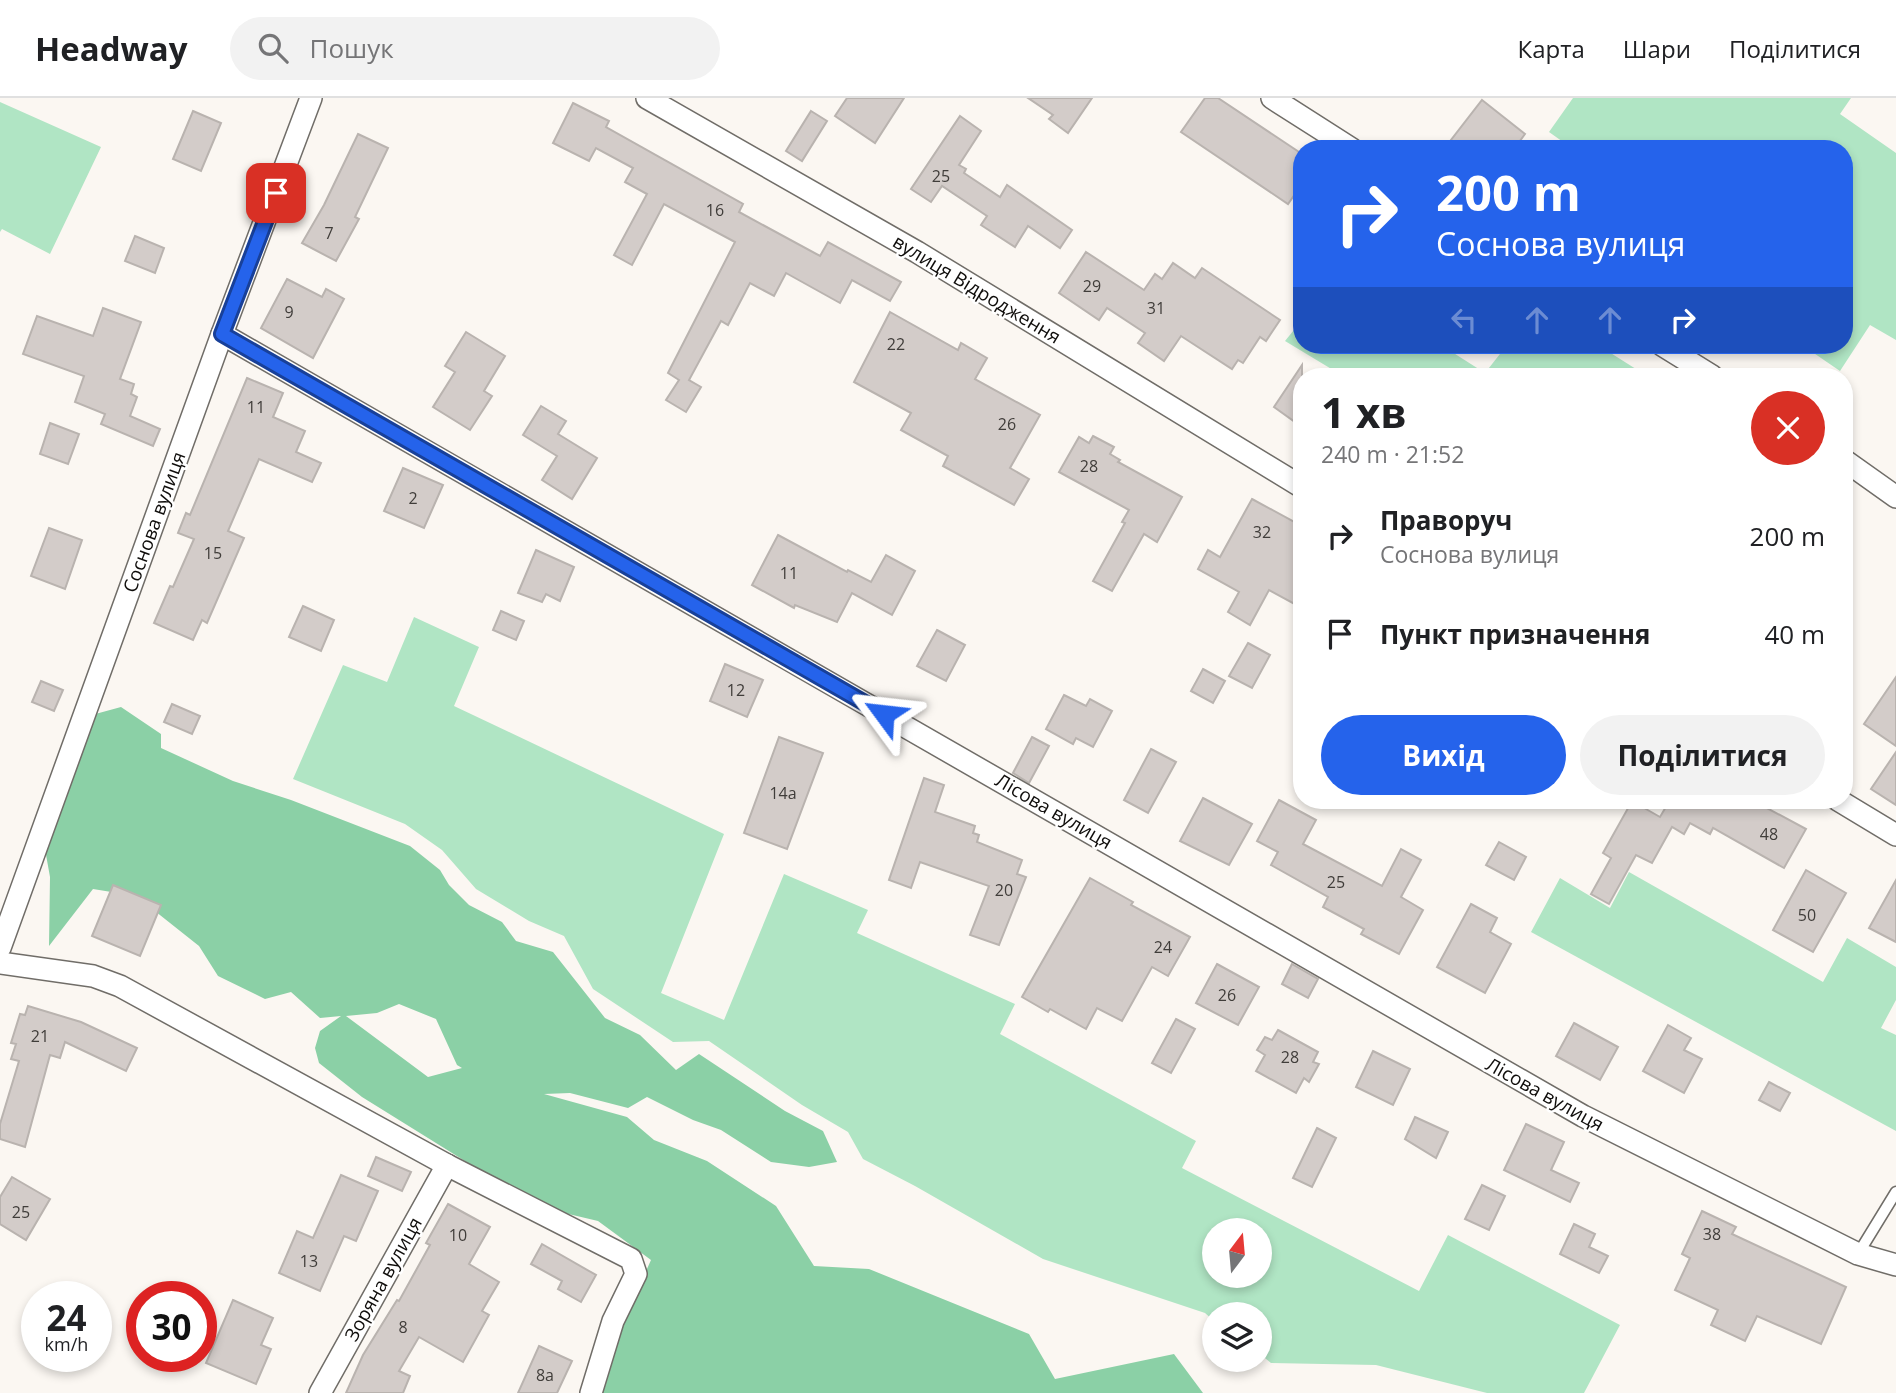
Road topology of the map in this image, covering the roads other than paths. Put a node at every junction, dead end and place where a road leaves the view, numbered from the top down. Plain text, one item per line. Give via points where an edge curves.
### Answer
1 (311, 98) edge
2 (647, 98) edge
3 (1272, 98) edge
4 (1339, 140) edge
5 (222, 334) junction
6 (1677, 354) edge
7 (1699, 368) edge
8 (1853, 466) edge
9 (1293, 481) edge
10 (1896, 497) edge
11 (1853, 809) edge
12 (1896, 835) edge
13 (0, 948) edge
14 (0, 963) edge
15 (447, 1165) junction
16 (1896, 1192) edge
17 (1858, 1255) junction
18 (1896, 1265) edge
19 (320, 1393) edge
20 (591, 1393) edge

1 - 5 street, Соснова вулиця
2 - 9 street, вулиця Відродження via 918,252
3 - 4 street
5 - 13 street, Соснова вулиця
5 - 17 street, Лісова вулиця via 1583,1116
6 - 7 street
8 - 10 street
11 - 12 street
14 - 15 street via 93,976 120,986
15 - 19 street, Зоряна вулиця
15 - 20 street via 631,1259 636,1274 613,1321
16 - 17 lane
17 - 18 street, Лісова вулиця

